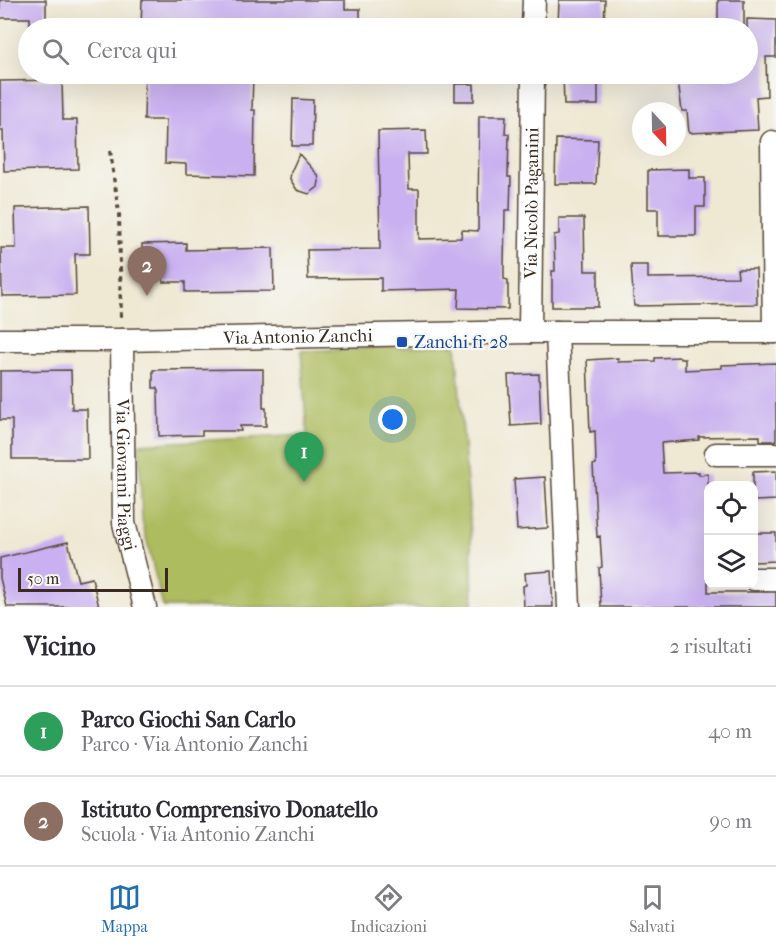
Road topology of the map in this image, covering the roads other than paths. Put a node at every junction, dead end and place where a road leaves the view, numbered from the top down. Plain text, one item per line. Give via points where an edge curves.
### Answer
1 (534, 0) edge
2 (533, 18) edge
3 (533, 84) edge
4 (772, 142) dead end
5 (531, 332) junction
6 (556, 332) junction
7 (775, 332) edge
8 (122, 333) junction
9 (0, 340) edge
10 (716, 454) dead end
11 (776, 454) edge
12 (758, 579) edge
13 (776, 579) edge
14 (144, 607) edge
15 (569, 607) edge

1 - 2 street
3 - 5 street, Via Nicolò Paganini
4 - 7 street
5 - 6 street, Via Antonio Zanchi
5 - 8 street, Via Antonio Zanchi
6 - 7 street, Via Antonio Zanchi
6 - 15 street
8 - 9 street, Via Antonio Zanchi
8 - 14 street, Via Giovanni Piaggi via 124,523
10 - 11 street
12 - 13 street

